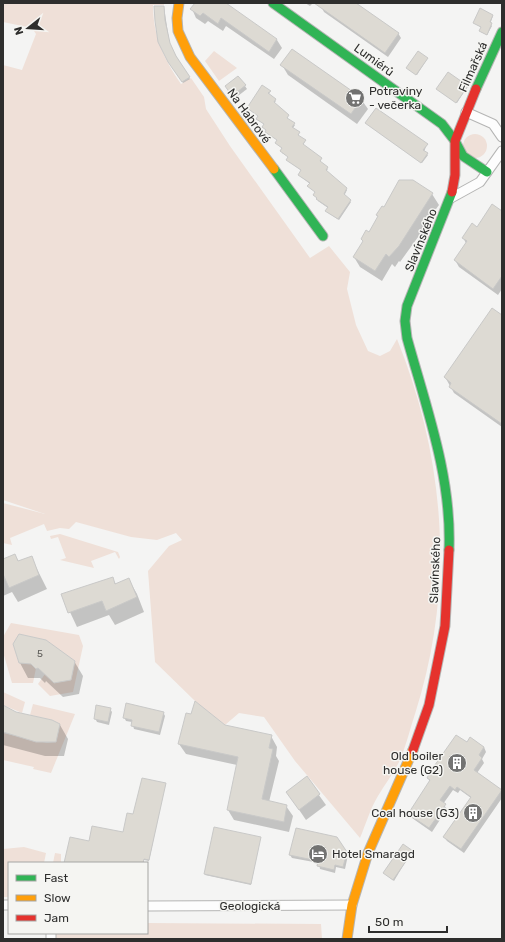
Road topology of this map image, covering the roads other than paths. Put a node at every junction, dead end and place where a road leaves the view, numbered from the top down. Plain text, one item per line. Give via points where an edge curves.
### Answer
1 (179, 3) edge
2 (273, 3) edge
3 (502, 32) edge
4 (466, 112) junction
5 (502, 137) edge
6 (455, 141) junction
7 (502, 151) edge
8 (487, 172) junction
9 (451, 198) junction
10 (322, 236) dead end
11 (352, 905) junction
12 (148, 906) edge
13 (347, 939) edge

1 - 10 street, Na Habrové via 177,24 180,39 190,57
2 - 6 street, Lumiérů via 442,124
3 - 4 street, Filmařská
4 - 5 street via 493,124
4 - 6 street, Filmařská
6 - 8 street, Lumiérů via 463,156
6 - 9 street, Slavínského via 455,175
7 - 8 street
8 - 9 street via 480,182
9 - 11 street, Slavínského via 407,306 405,321 407,338 441,463 447,502 449,540 445,626 429,705 410,758 368,853
11 - 12 street, Geologická
11 - 13 street, Slavínského

